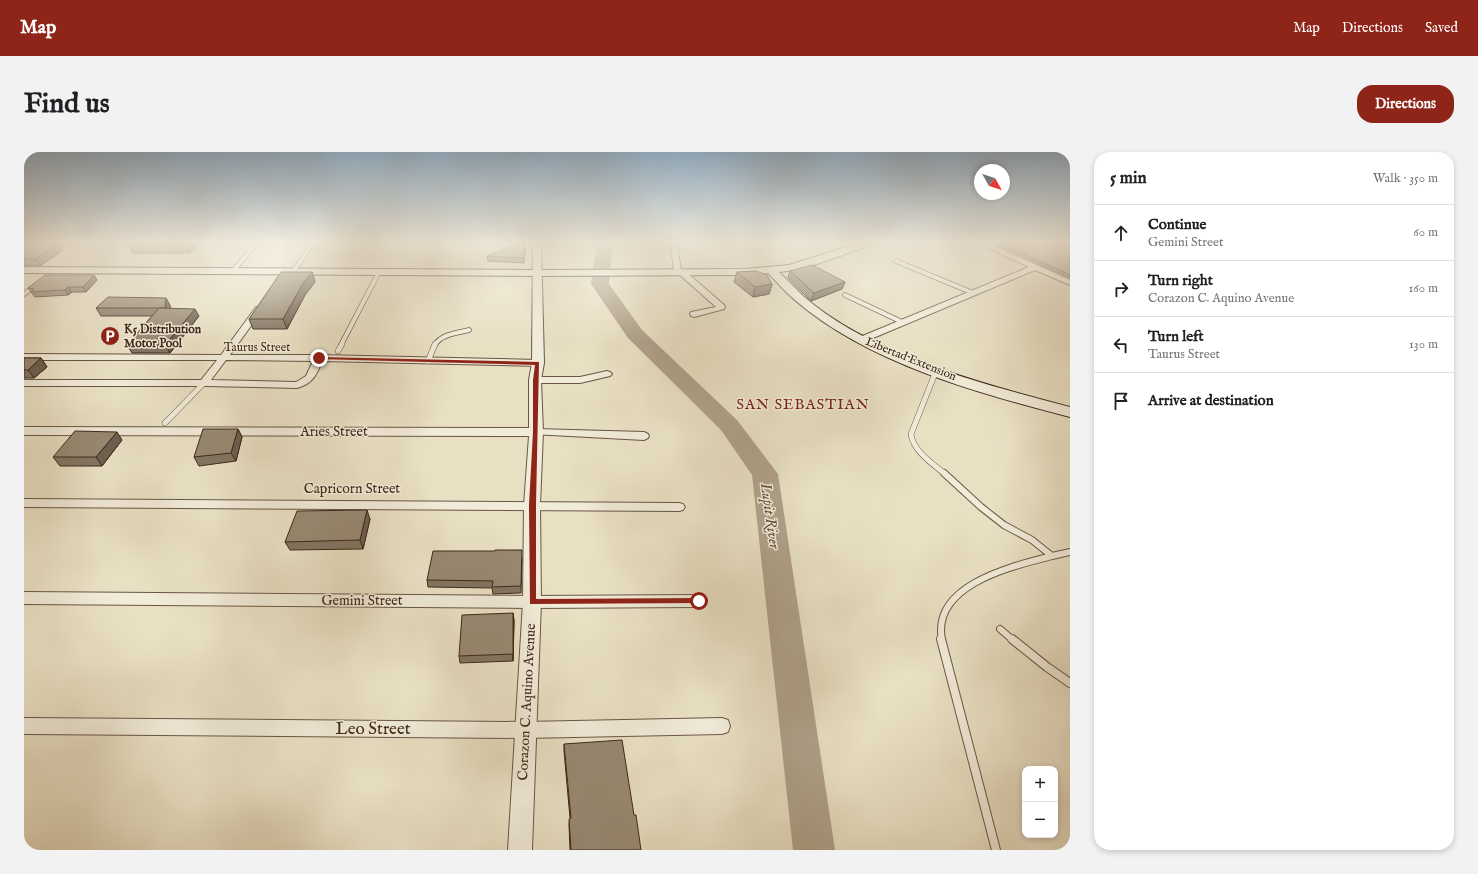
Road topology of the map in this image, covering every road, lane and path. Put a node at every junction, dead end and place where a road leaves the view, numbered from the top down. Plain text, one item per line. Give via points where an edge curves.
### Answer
1 (377, 276) edge
2 (537, 276) edge
3 (683, 276) edge
4 (776, 276) edge
5 (931, 276) edge
6 (1015, 276) edge
7 (1054, 276) edge
8 (38, 283) edge
9 (1070, 283) edge
10 (973, 293) junction
11 (24, 294) edge
12 (845, 295) dead end
13 (266, 298) edge
14 (694, 314) dead end
15 (902, 322) junction
16 (469, 330) dead end
17 (863, 339) junction
18 (338, 351) dead end
19 (24, 357) edge
20 (319, 358) junction
21 (222, 359) junction
22 (428, 361) junction
23 (538, 363) junction
24 (936, 371) junction
25 (607, 374) dead end
26 (535, 380) junction
27 (24, 383) edge
28 (204, 383) junction
29 (1070, 412) edge
30 (165, 423) dead end
31 (24, 431) edge
32 (536, 432) junction
33 (644, 436) dead end
34 (24, 502) edge
35 (532, 505) junction
36 (679, 507) dead end
37 (1070, 552) edge
38 (1052, 556) junction
39 (24, 598) edge
40 (699, 601) dead end
41 (532, 602) junction
42 (1000, 629) dead end
43 (1070, 683) edge
44 (24, 726) edge
45 (722, 726) dead end
46 (525, 730) junction
47 (520, 850) edge
48 (996, 850) edge

1 - 18 lane
2 - 23 street, Corazon C. Aquino Avenue
3 - 14 street via 721,307
4 - 17 main road, Libertad Extension via 802,301 826,319
5 - 10 lane
6 - 10 street
7 - 9 street
8 - 11 lane
10 - 15 street
12 - 15 lane
13 - 21 street
15 - 17 street
16 - 22 lane via 436,342
17 - 24 main road, Libertad Extension
19 - 21 street, Taurus Street
20 - 21 street, Taurus Street
20 - 22 street, Taurus Street
20 - 28 street via 306,383
21 - 28 street
22 - 23 street, Taurus Street
23 - 26 street, Corazon C. Aquino Avenue
24 - 29 main road, Libertad Extension
24 - 38 lane via 911,434 912,442 981,507
25 - 26 street via 582,380
26 - 32 street, Corazon C. Aquino Avenue
27 - 28 street
28 - 30 lane
31 - 32 street, Aries Street
32 - 33 street, Aries Street
32 - 35 street, Corazon C. Aquino Avenue
34 - 35 street, Capricorn Street
35 - 36 street, Capricorn Street
35 - 41 street, Corazon C. Aquino Avenue
37 - 38 lane
38 - 48 lane via 981,578 961,591 944,613 941,637
39 - 41 street, Gemini Street
40 - 41 street, Gemini Street
41 - 46 street, Corazon C. Aquino Avenue
42 - 43 lane
44 - 46 street, Leo Street
45 - 46 street, Leo Street
46 - 47 street, Corazon C. Aquino Avenue

